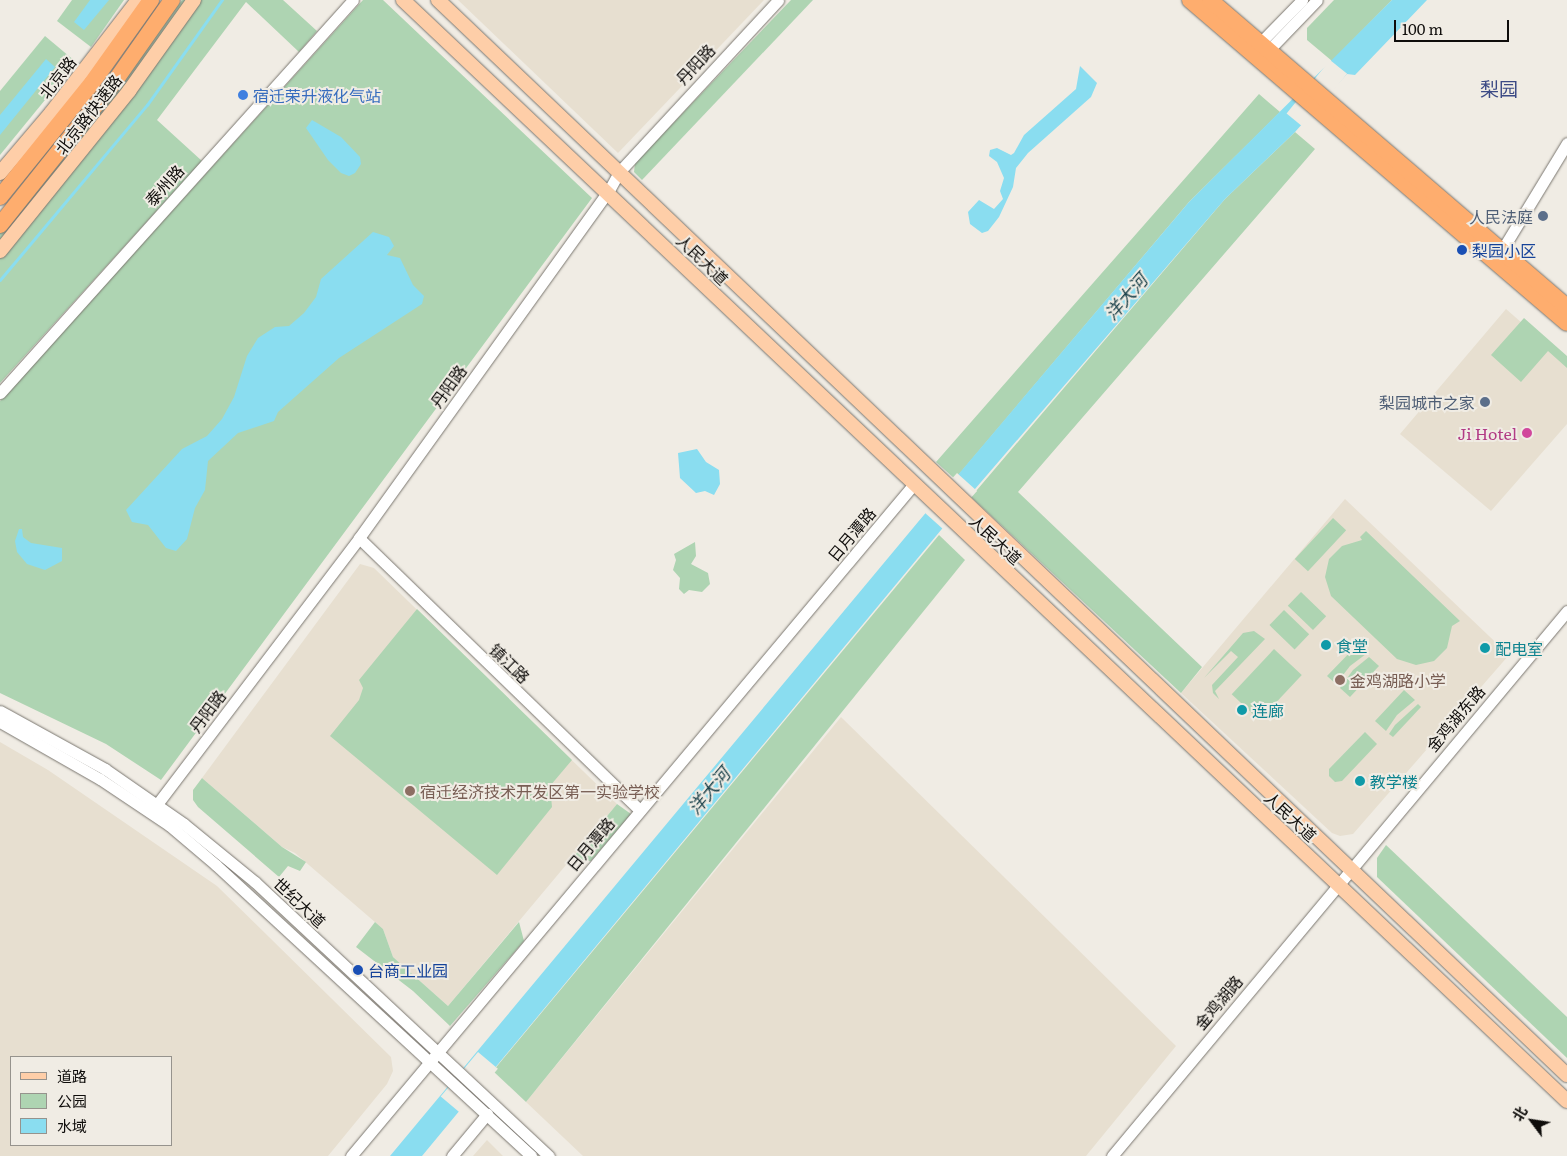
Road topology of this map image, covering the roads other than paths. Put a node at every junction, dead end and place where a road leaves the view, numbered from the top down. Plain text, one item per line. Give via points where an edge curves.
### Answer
1 (138, 0) edge
2 (151, 0) edge
3 (172, 0) edge
4 (194, 0) edge
5 (354, 0) edge
6 (403, 0) edge
7 (438, 0) edge
8 (778, 0) edge
9 (1190, 0) edge
10 (1210, 0) edge
11 (1302, 0) edge
12 (1317, 0) edge
13 (1260, 51) junction
14 (1567, 144) edge
15 (619, 172) junction
16 (0, 173) edge
17 (608, 192) junction
18 (0, 197) edge
19 (671, 222) junction
20 (0, 225) edge
21 (654, 236) junction
22 (0, 251) edge
23 (1498, 256) junction
24 (1567, 307) edge
25 (1567, 323) edge
26 (0, 393) edge
27 (913, 485) junction
28 (359, 538) junction
29 (1567, 611) edge
30 (0, 711) edge
31 (0, 722) edge
32 (158, 803) junction
33 (640, 810) junction
34 (1308, 831) junction
35 (1297, 845) junction
36 (1349, 870) junction
37 (1337, 884) junction
38 (1396, 915) junction
39 (1384, 928) junction
40 (439, 1052) junction
41 (430, 1063) junction
42 (1567, 1075) edge
43 (1567, 1102) edge
44 (487, 1114) junction
45 (350, 1156) edge
46 (452, 1156) edge
47 (531, 1156) edge
48 (549, 1156) edge
49 (1112, 1156) edge

1 - 16 main road, 北京路
2 - 18 highway, 北京路快速路 via 92,83
3 - 20 highway, 北京路快速路 via 115,82
4 - 22 main road via 129,92
5 - 26 street, 泰州路
6 - 17 main road, 人民大道
7 - 15 main road, 人民大道
8 - 15 street, 丹阳路
9 - 13 highway
10 - 13 highway
11 - 13 street
12 - 13 street
13 - 23 highway
14 - 23 street
15 - 17 street, 丹阳路
15 - 19 main road, 人民大道
17 - 21 main road, 人民大道
17 - 28 street, 丹阳路
19 - 21 main road via 658,222
19 - 34 main road, 人民大道
21 - 27 main road, 人民大道
23 - 24 highway
23 - 25 highway
27 - 33 street, 日月潭路
27 - 35 main road, 人民大道
28 - 32 street, 丹阳路
28 - 33 street, 镇江路
29 - 36 street, 金鸡湖东路
30 - 32 street, 世纪大道
31 - 41 street, 世纪大道 via 100,779 169,825
32 - 40 street, 世纪大道 via 255,882
33 - 40 street, 日月潭路
34 - 35 main road via 1308,842
34 - 36 main road, 人民大道
35 - 37 main road, 人民大道
36 - 37 street, 金鸡湖路
36 - 38 main road, 人民大道
37 - 39 main road, 人民大道
37 - 49 street, 金鸡湖路
38 - 39 main road via 1385,920
38 - 42 main road, 人民大道
39 - 43 main road, 人民大道
40 - 41 street, 日月潭路
40 - 48 street, 世纪大道
41 - 44 street, 世纪大道
41 - 45 street, 日月潭路
44 - 46 street
44 - 47 street, 世纪大道

